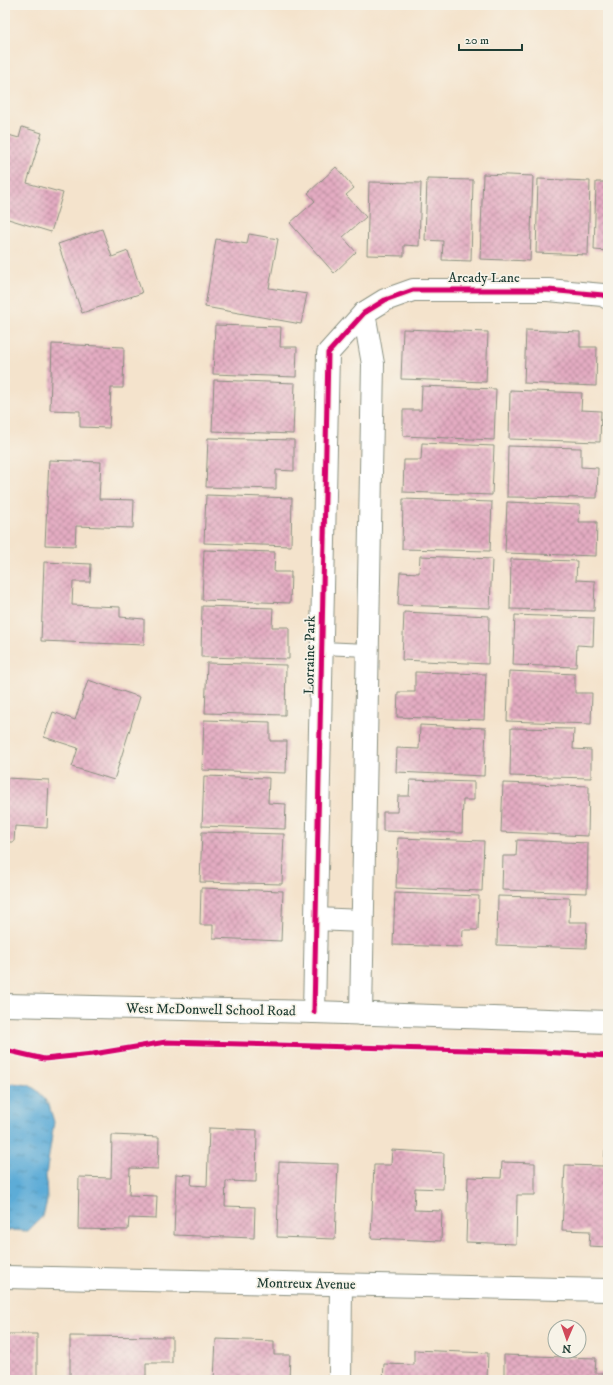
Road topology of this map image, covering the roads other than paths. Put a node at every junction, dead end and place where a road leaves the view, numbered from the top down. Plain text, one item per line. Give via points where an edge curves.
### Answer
1 (608, 298) edge
2 (364, 313) junction
3 (322, 648) junction
4 (368, 650) junction
5 (316, 919) junction
6 (362, 921) junction
7 (5, 1005) edge
8 (314, 1012) junction
9 (361, 1014) junction
10 (608, 1022) edge
11 (5, 1277) edge
12 (341, 1285) junction
13 (608, 1290) edge
14 (340, 1380) edge

1 - 2 street, Arcady Lane via 603,295 548,290 413,290 385,300
2 - 3 street, Lorraine Park via 328,353
2 - 4 street via 373,364
3 - 4 lane
3 - 5 street, Lorraine Park
4 - 6 street
5 - 6 street
5 - 8 street, Lorraine Park
6 - 9 street
7 - 8 street, West McDonwell School Road
8 - 9 street, West McDonwell School Road
9 - 10 street, West McDonwell School Road
11 - 12 street, Montreux Avenue
12 - 13 street, Montreux Avenue
12 - 14 street

